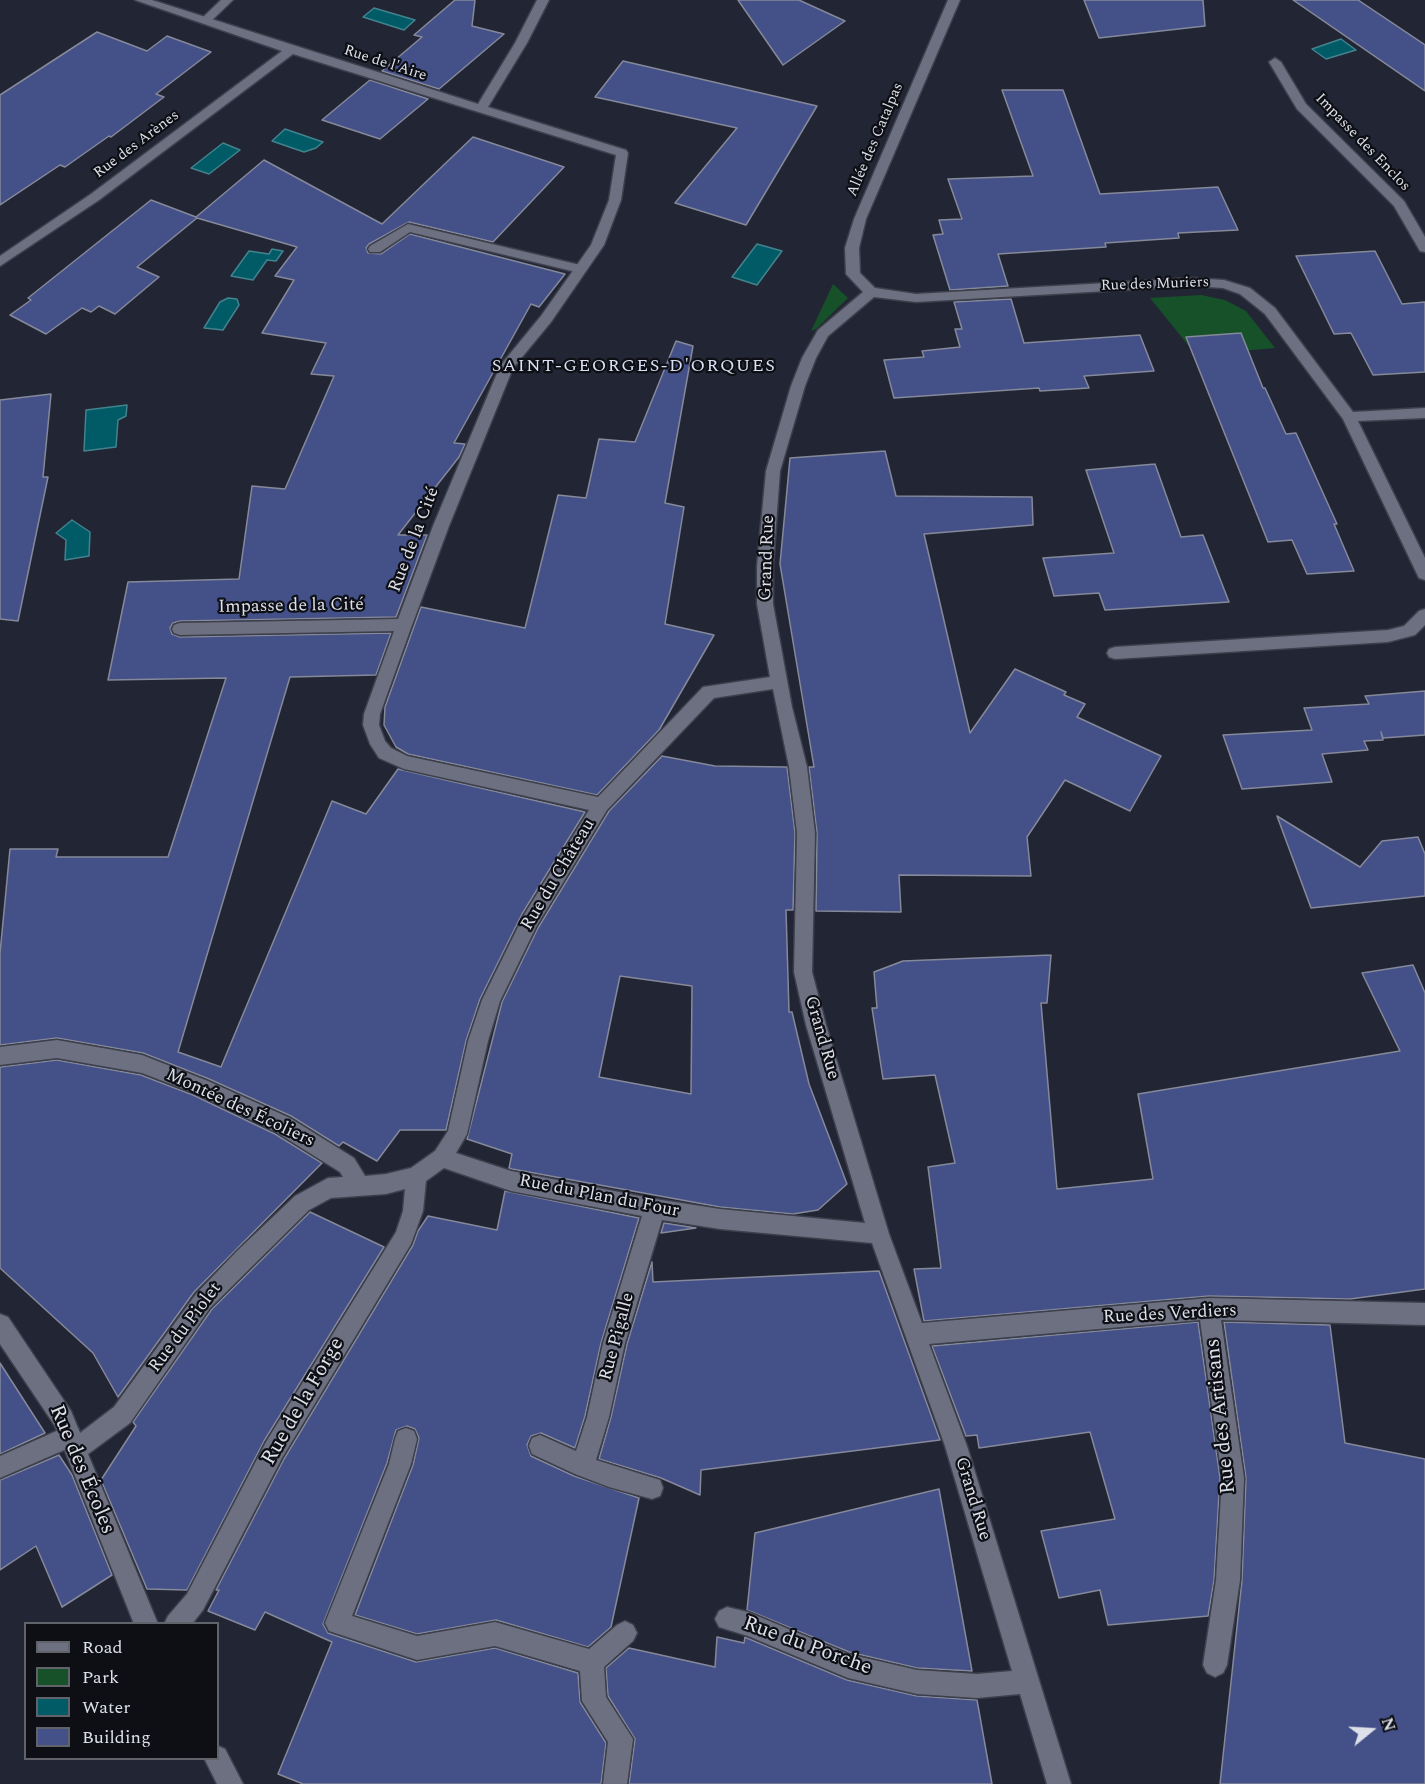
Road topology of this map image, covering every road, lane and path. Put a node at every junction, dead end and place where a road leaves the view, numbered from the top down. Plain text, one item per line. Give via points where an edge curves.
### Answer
1 (141, 0) edge
2 (227, 0) edge
3 (543, 0) edge
4 (954, 0) edge
5 (206, 21) junction
6 (291, 50) junction
7 (1275, 62) dead end
8 (480, 110) junction
9 (622, 153) joint
10 (1425, 248) edge
11 (375, 249) dead end
12 (0, 262) edge
13 (580, 269) junction
14 (871, 292) junction
15 (1425, 413) edge
16 (1349, 417) junction
17 (1425, 574) edge
18 (1425, 615) edge
19 (404, 625) junction
20 (180, 628) dead end
21 (1115, 653) dead end
22 (779, 682) junction
23 (601, 805) junction
24 (0, 1056) edge
25 (442, 1158) junction
26 (416, 1176) junction
27 (359, 1185) junction
28 (655, 1209) junction
29 (879, 1234) junction
30 (1209, 1310) junction
31 (1425, 1314) edge
32 (0, 1325) edge
33 (916, 1334) junction
34 (406, 1439) dead end
35 (73, 1442) junction
36 (540, 1446) dead end
37 (583, 1466) junction
38 (0, 1467) edge
39 (652, 1488) dead end
40 (727, 1619) dead end
41 (146, 1622) edge
42 (177, 1622) edge
43 (625, 1633) dead end
44 (592, 1662) junction
45 (1215, 1665) dead end
46 (1029, 1681) junction
47 (217, 1760) edge
48 (231, 1784) edge
49 (615, 1784) edge
50 (1059, 1784) edge

1 - 5 street, Rue de l'Aire
2 - 5 street
3 - 8 street
4 - 14 street, Allée des Catalpas via 860,219 852,248 853,274
5 - 6 street, Rue de l'Aire
6 - 8 street, Rue de l'Aire
6 - 12 street, Rue des Arènes via 95,198
7 - 10 street, Impasse des Enclos via 1301,106 1399,204
8 - 9 street, Rue de l'Aire
9 - 13 street, Rue de la Cité via 615,200 597,245
11 - 13 street via 408,228
13 - 19 street, Rue de la Cité via 507,366
14 - 16 street, Rue des Muriers via 916,298 1193,282 1233,286 1270,311
14 - 22 street, Grand Rue via 823,333 809,358 773,471 765,604
15 - 16 street
16 - 17 street, Rue des Muriers
18 - 21 street via 1409,631 1388,636
19 - 20 street, Impasse de la Cité
19 - 23 street, Rue de la Cité via 372,714 371,725 385,753 404,762
22 - 23 street, Rue du Château via 709,692
22 - 29 street, Grand Rue via 798,767 806,833 803,972
23 - 25 street, Rue du Château via 530,921 491,1000 457,1134
24 - 27 street, Montée des Écoliers via 57,1049 142,1064 283,1125 347,1166
25 - 26 street
25 - 28 street, Rue du Plan du Four via 511,1181
26 - 27 street via 386,1184
26 - 42 street, Rue de la Forge via 413,1211 404,1237 274,1450 195,1602
27 - 35 street, Rue du Piolet via 328,1188 302,1203 202,1300 122,1415
28 - 29 street, Rue du Plan du Four
28 - 37 street, Rue Pigalle via 614,1343
29 - 33 street, Grand Rue
30 - 31 street, Rue des Verdiers
30 - 33 street, Rue des Verdiers
30 - 45 street, Rue des Artisans via 1233,1478 1228,1580
32 - 35 street, Rue des Écoles via 35,1375
33 - 46 street, Grand Rue via 956,1446
34 - 44 street via 400,1464 337,1623 417,1648 495,1634
35 - 38 street, Rue du Piolet
35 - 41 street, Rue des Écoles
36 - 37 street
37 - 39 street
40 - 46 street, Rue du Porche via 848,1666 917,1682 976,1686
43 - 44 street
44 - 49 street via 594,1701 621,1738
46 - 50 street, Grand Rue
47 - 48 street

